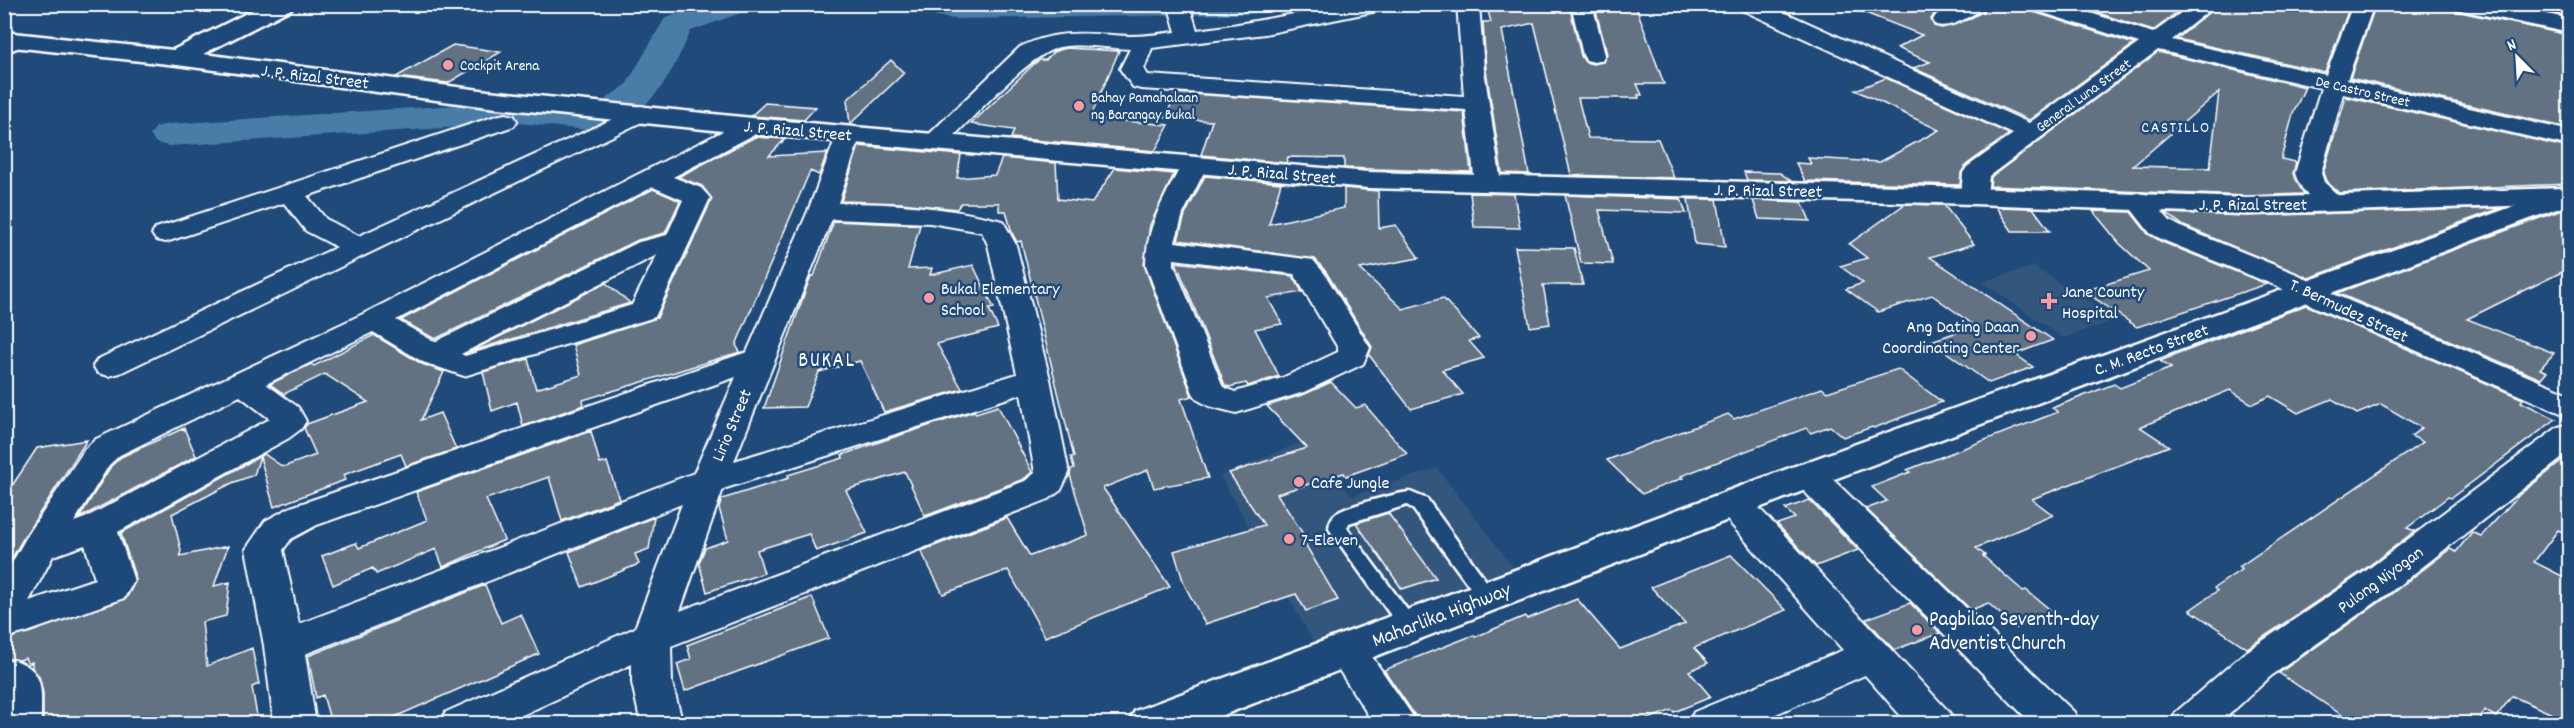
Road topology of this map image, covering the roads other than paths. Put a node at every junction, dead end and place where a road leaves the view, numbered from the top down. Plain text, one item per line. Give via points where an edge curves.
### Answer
1 (257, 4) edge
2 (283, 4) edge
3 (1382, 4) edge
4 (1468, 4) edge
5 (1581, 4) edge
6 (1750, 4) edge
7 (1975, 4) edge
8 (2207, 4) edge
9 (2364, 4) edge
10 (2465, 4) edge
11 (2039, 5) edge
12 (1179, 7) edge
13 (1944, 20) dead end
14 (2570, 26) edge
15 (1188, 37) junction
16 (15, 40) edge
17 (1144, 42) junction
18 (2156, 43) junction
19 (4, 50) edge
20 (1594, 55) dead end
21 (165, 57) junction
22 (2334, 85) junction
23 (1477, 104) junction
24 (641, 113) junction
25 (504, 121) dead end
26 (752, 126) junction
27 (2031, 133) junction
28 (849, 134) junction
29 (2570, 139) edge
30 (935, 141) junction
31 (1194, 166) junction
32 (653, 178) junction
33 (1488, 183) junction
34 (290, 193) junction
35 (2568, 195) edge
36 (1974, 196) junction
37 (2138, 201) junction
38 (2334, 204) junction
39 (822, 211) junction
40 (166, 234) dead end
41 (678, 241) junction
42 (360, 248) junction
43 (1159, 249) junction
44 (2307, 292) junction
45 (374, 320) junction
46 (434, 355) junction
47 (759, 358) junction
48 (109, 366) dead end
49 (1034, 379) junction
50 (243, 382) junction
51 (2570, 407) edge
52 (2570, 435) edge
53 (1808, 475) junction
54 (708, 481) junction
55 (1732, 503) junction
56 (98, 527) junction
57 (39, 547) junction
58 (1487, 596) junction
59 (4, 613) edge
60 (4, 623) edge
61 (1408, 626) junction
62 (651, 638) junction
63 (284, 646) junction
64 (1346, 650) junction
65 (1871, 655) junction
66 (4, 677) edge
67 (291, 722) edge
68 (20, 723) edge
69 (461, 723) edge
70 (662, 723) edge
71 (1150, 723) edge
72 (1397, 723) edge
73 (1709, 723) edge
74 (1934, 723) edge
75 (2059, 723) edge
76 (2191, 723) edge

1 - 21 main road
2 - 21 main road
3 - 15 street via 1316,20
4 - 23 street
5 - 20 street
6 - 27 street
7 - 13 street
8 - 18 street, General Luna Street
9 - 22 street
10 - 14 main road
11 - 18 street, De Castro Street
12 - 15 street
15 - 17 street
16 - 19 lane
16 - 21 main road, J. P. Rizal Street
17 - 23 street via 1132,69 1141,82
17 - 30 street via 1077,38 1045,42 1028,52
18 - 22 street, De Castro Street
18 - 27 street, General Luna Street
21 - 24 main road, J. P. Rizal Street via 488,99
22 - 29 street, De Castro Street
22 - 38 street via 2308,174 2312,185
23 - 33 street
24 - 26 main road, J. P. Rizal Street
24 - 42 street
25 - 34 street
26 - 28 main road, J. P. Rizal Street
26 - 32 street
27 - 36 street, General Luna Street via 1976,173
28 - 30 main road, J. P. Rizal Street
28 - 39 street, Lirio Street
30 - 31 main road, J. P. Rizal Street
31 - 33 main road, J. P. Rizal Street via 1368,180
31 - 43 street via 1163,228
32 - 41 street via 697,198
32 - 45 street
33 - 36 main road, J. P. Rizal Street
34 - 40 street
34 - 42 street via 316,225
35 - 38 main road, J. P. Rizal Street
35 - 44 main road, C. M. Recto Street
36 - 37 main road, J. P. Rizal Street
37 - 38 main road, J. P. Rizal Street via 2246,206
37 - 44 street, T. Bermudez Street via 2160,227 2173,234
39 - 47 street, Lirio Street
39 - 49 street via 964,218 993,226 1002,245
41 - 46 street via 649,248
41 - 46 street via 644,311 476,363 456,364
42 - 48 street
43 - 43 street via 1160,265 1209,393 1236,403 1293,385 1352,357 1354,348 1303,267
44 - 51 street, T. Bermudez Street
44 - 53 main road, C. M. Recto Street
45 - 46 street
45 - 50 street
47 - 54 street, Lirio Street
47 - 63 street via 304,516 278,530 264,549
49 - 54 street
49 - 62 street via 1052,473 1049,482
50 - 56 street via 286,414 289,421
50 - 57 street via 108,447 97,457
52 - 76 street, Pulong Niyogan via 2376,583 2257,665
53 - 55 main road, C. M. Recto Street
53 - 75 street
54 - 62 street, Lirio Street
54 - 63 street
55 - 58 main road, Maharlika Highway
55 - 65 street
56 - 57 street
56 - 60 street via 115,581 111,588
57 - 59 street
58 - 61 main road, Maharlika Highway
58 - 61 lane via 1420,504 1410,498 1342,518 1338,529
61 - 64 main road, Maharlika Highway
62 - 69 street
62 - 70 street, Lirio Street via 652,683
63 - 67 street
64 - 71 main road, Maharlika Highway
64 - 72 street
65 - 73 street
65 - 74 street
66 - 68 street via 15,676 20,683

